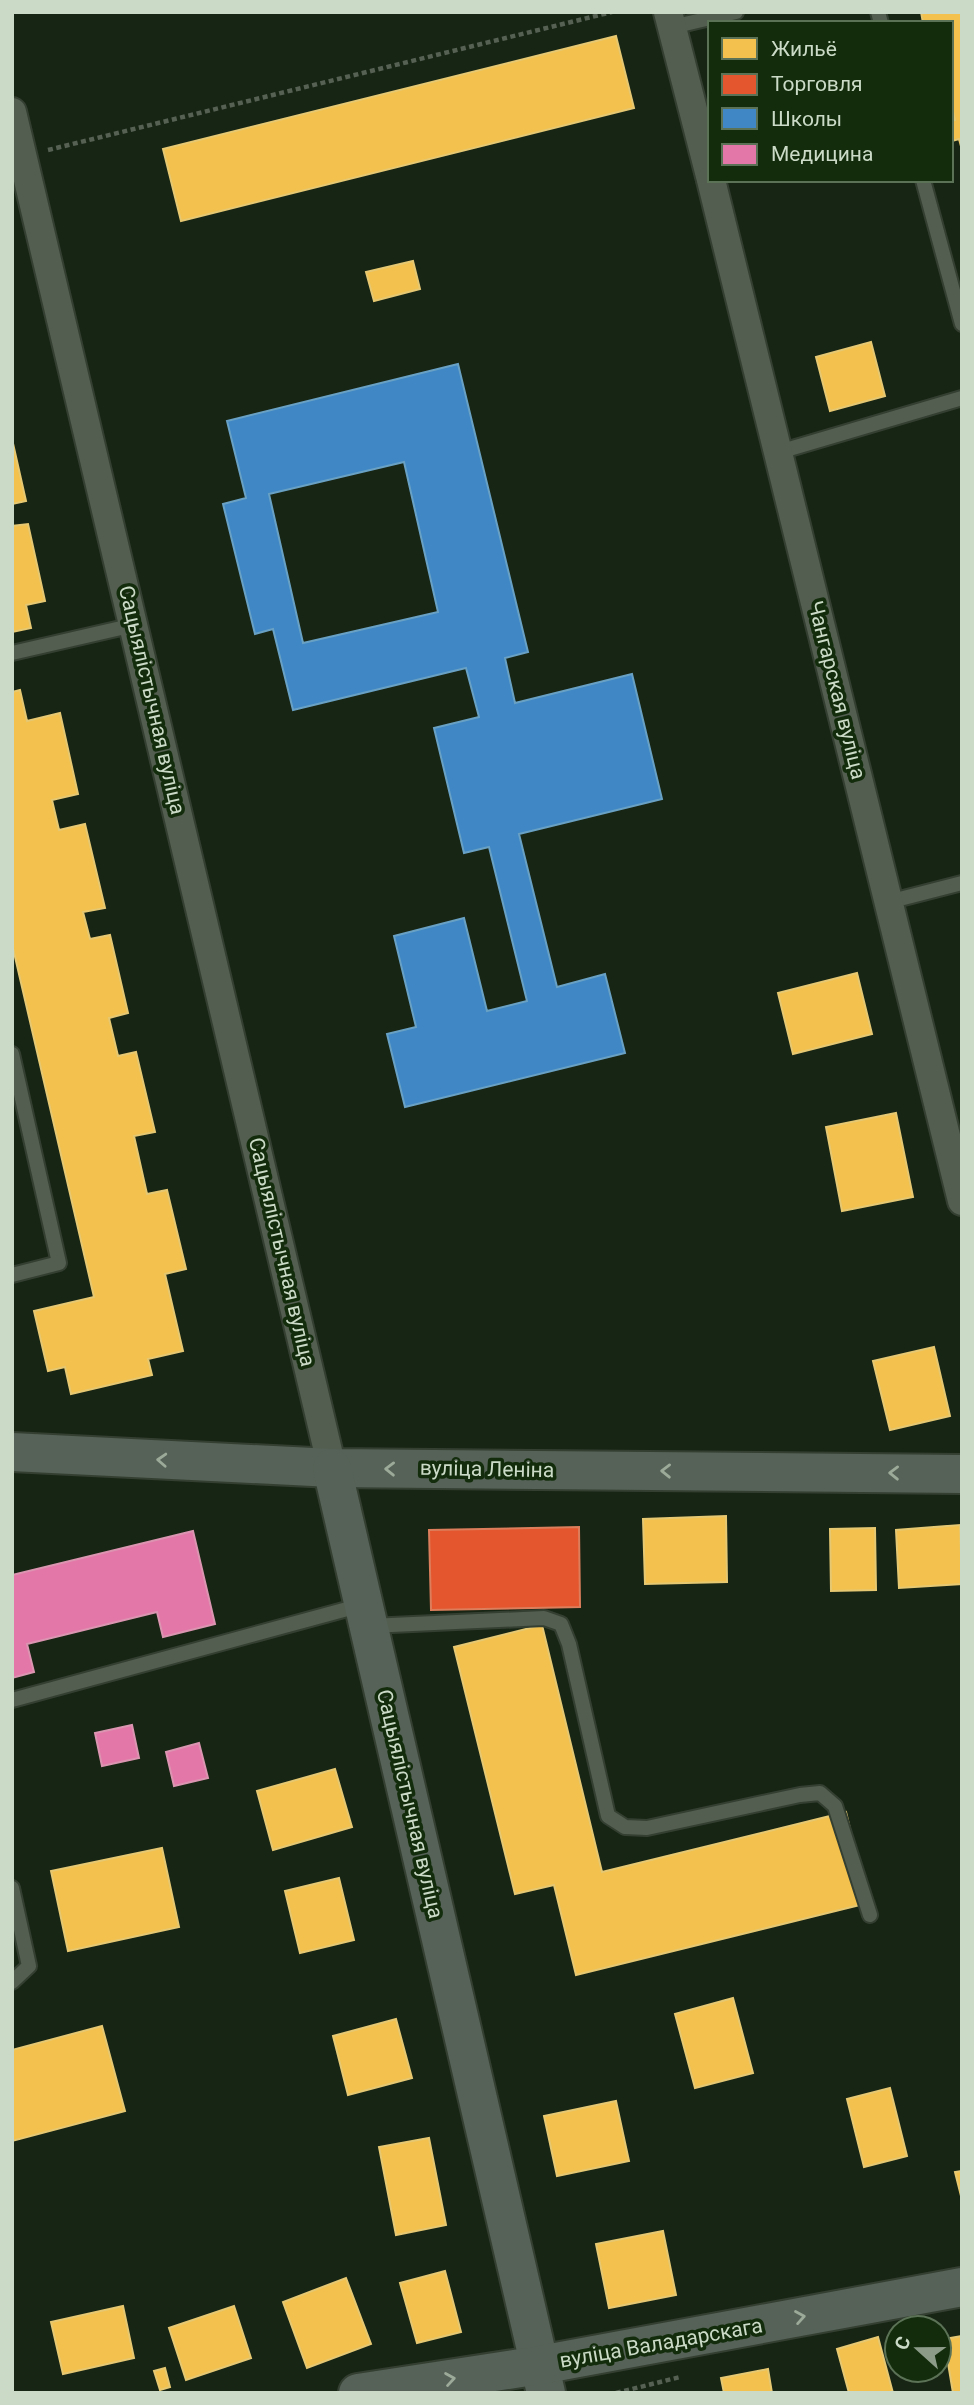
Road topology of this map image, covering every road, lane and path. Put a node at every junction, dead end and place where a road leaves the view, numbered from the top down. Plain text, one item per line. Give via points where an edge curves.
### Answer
1 (612, 12) edge
2 (736, 12) edge
3 (670, 20) edge
4 (12, 112) edge
5 (23, 156) junction
6 (708, 170) edge
7 (711, 182) edge
8 (924, 182) edge
9 (962, 324) edge
10 (962, 398) edge
11 (779, 452) junction
12 (134, 625) junction
13 (12, 653) edge
14 (962, 883) edge
15 (888, 902) junction
16 (12, 1054) edge
17 (962, 1201) edge
18 (12, 1275) edge
19 (12, 1452) edge
20 (332, 1468) junction
21 (962, 1474) edge
22 (367, 1616) junction
23 (12, 1700) edge
24 (12, 1888) edge
25 (870, 1915) dead end
26 (12, 1982) edge
27 (962, 2287) edge
28 (543, 2379) edge
29 (358, 2393) edge

1 - 5 path
2 - 3 lane
3 - 6 street, Чангарская вуліца
4 - 5 street, Сацыялістычная вуліца
5 - 12 street, Сацыялістычная вуліца
7 - 11 street, Чангарская вуліца
8 - 9 lane
10 - 11 lane
11 - 15 street, Чангарская вуліца
12 - 13 lane
12 - 20 street, Сацыялістычная вуліца
14 - 15 lane
15 - 17 street, Чангарская вуліца
16 - 18 lane via 59,1263
20 -> 19 main road, вуліца Леніна
21 -> 20 main road, вуліца Леніна
20 - 22 main road, Сацыялістычная вуліца
22 - 23 lane
22 - 25 lane via 544,1618 561,1624 608,1816 625,1827 646,1828 820,1793 835,1806
22 - 28 main road, Сацыялістычная вуліца
24 - 26 lane via 29,1966
28 -> 27 main road, вуліца Валадарскага
29 -> 28 main road, вуліца Валадарскага

